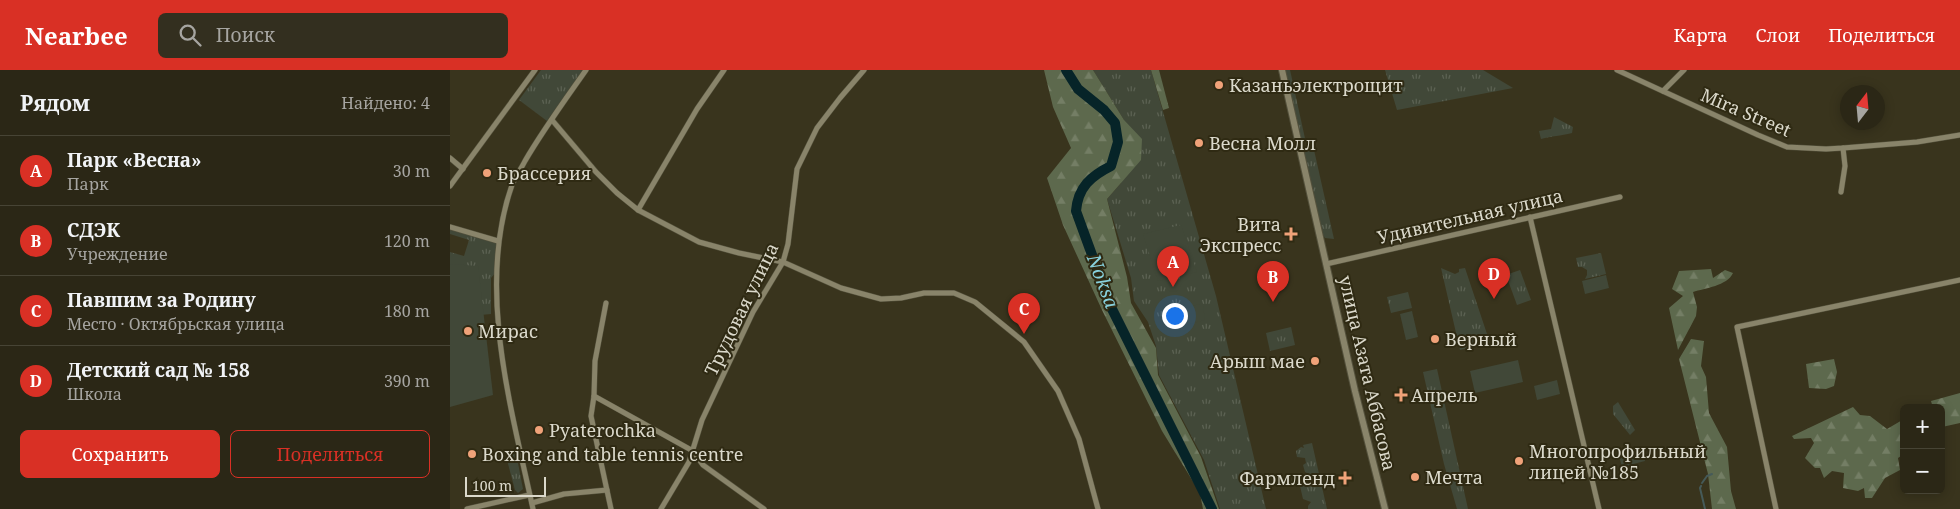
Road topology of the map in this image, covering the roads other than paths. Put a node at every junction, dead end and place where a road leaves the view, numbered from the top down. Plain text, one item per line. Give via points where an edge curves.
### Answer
1 (535, 70) edge
2 (586, 70) edge
3 (724, 70) edge
4 (864, 70) edge
5 (1282, 70) edge
6 (1617, 70) edge
7 (1684, 70) edge
8 (1663, 91) junction
9 (552, 120) junction
10 (1960, 135) edge
11 (1842, 148) junction
12 (450, 158) edge
13 (463, 169) junction
14 (450, 186) edge
15 (1841, 192) dead end
16 (1620, 197) dead end
17 (638, 210) junction
18 (1530, 217) junction
19 (450, 227) edge
20 (498, 241) junction
21 (783, 262) junction
22 (1326, 264) junction
23 (1960, 280) edge
24 (606, 302) dead end
25 (594, 396) junction
26 (693, 451) junction
27 (607, 490) junction
28 (529, 495) junction
29 (532, 506) edge
30 (467, 509) edge
31 (611, 509) edge
32 (661, 509) edge
33 (764, 509) edge
34 (1098, 509) edge
35 (1385, 509) edge
36 (1600, 509) edge
37 (1776, 509) edge

1 - 13 street
2 - 9 street
3 - 17 street via 697,109
4 - 21 street, Трудовая улица via 817,128 797,168
5 - 22 street, улица Азата Аббасова
6 - 8 street, Mira Street
7 - 8 street
8 - 11 street, Mira Street via 1787,147
9 - 17 street via 603,181
9 - 20 street via 513,183
10 - 11 street, Mira Street
11 - 15 street via 1845,166
12 - 13 street
13 - 14 street
16 - 18 street, Удивительная улица
17 - 21 street via 699,242
18 - 22 street, Удивительная улица
18 - 36 street
19 - 20 street
20 - 28 street via 498,323 508,396
21 - 26 street, Трудовая улица via 741,336 702,420
21 - 34 street via 841,288 880,300 924,292 954,293 975,302 1024,342 1058,391 1079,439
22 - 35 street, улица Азата Аббасова via 1354,391
23 - 37 street via 1736,326
24 - 25 street via 595,362
25 - 26 street
25 - 27 street via 591,416
26 - 32 street, Трудовая улица
26 - 33 street via 703,465
27 - 29 street via 564,494
27 - 31 street
28 - 29 street
28 - 30 street

